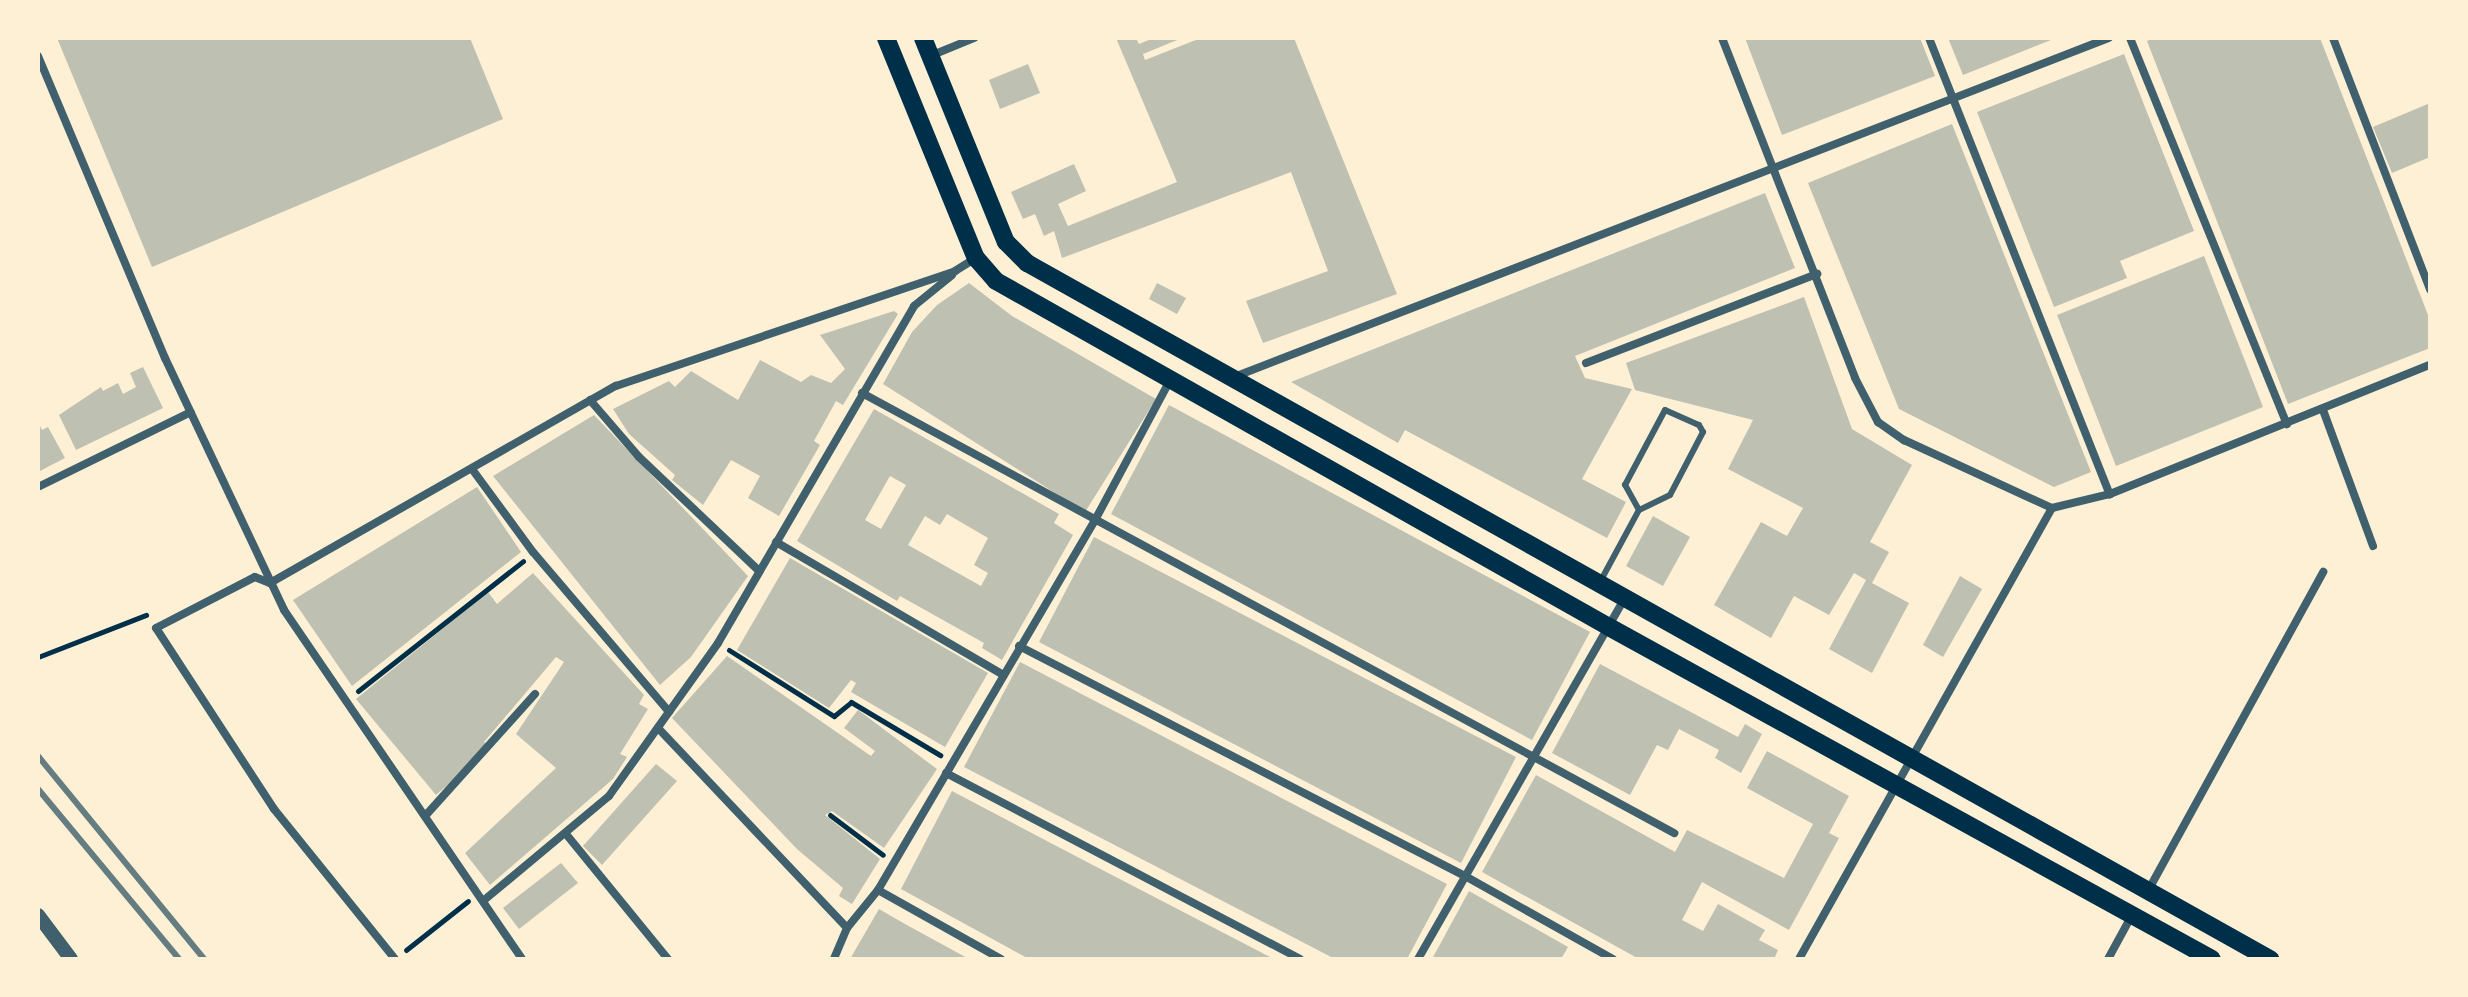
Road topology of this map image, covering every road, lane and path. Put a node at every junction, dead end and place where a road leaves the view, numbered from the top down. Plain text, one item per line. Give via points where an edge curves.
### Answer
1 (886, 38) edge
2 (923, 38) edge
3 (974, 38) edge
4 (1722, 38) edge
5 (1929, 38) edge
6 (2109, 38) edge
7 (2130, 38) edge
8 (2333, 38) edge
9 (38, 56) edge
10 (930, 56) junction
11 (1954, 100) junction
12 (1773, 167) junction
13 (976, 258) junction
14 (955, 271) junction
15 (1817, 274) junction
16 (2430, 290) edge
17 (1586, 363) dead end
18 (2430, 365) edge
19 (1233, 378) junction
20 (1170, 379) junction
21 (862, 393) junction
22 (590, 400) junction
23 (2323, 410) junction
24 (191, 412) junction
25 (1293, 413) junction
26 (2287, 424) junction
27 (1276, 440) junction
28 (472, 469) junction
29 (38, 487) edge
30 (2110, 494) junction
31 (2052, 508) junction
32 (1639, 510) junction
33 (1094, 522) junction
34 (776, 542) junction
35 (2373, 546) dead end
36 (533, 552) junction
37 (759, 571) junction
38 (2323, 572) dead end
39 (270, 583) junction
40 (1598, 585) junction
41 (1624, 600) junction
42 (1609, 627) junction
43 (156, 628) junction
44 (718, 643) junction
45 (1019, 646) junction
46 (38, 657) edge
47 (1002, 674) junction
48 (535, 694) dead end
49 (344, 702) junction
50 (669, 712) junction
51 (658, 728) junction
52 (1533, 755) junction
53 (1909, 759) junction
54 (952, 762) junction
55 (946, 773) junction
56 (1894, 786) junction
57 (426, 815) junction
58 (830, 815) dead end
59 (1674, 833) dead end
60 (566, 834) junction
61 (893, 864) junction
62 (1465, 876) junction
63 (878, 890) junction
64 (2148, 890) junction
65 (480, 897) junction
66 (38, 915) edge
67 (2132, 915) junction
68 (847, 928) junction
69 (71, 959) edge
70 (395, 959) edge
71 (522, 959) edge
72 (668, 959) edge
73 (834, 959) edge
74 (1001, 959) edge
75 (1300, 959) edge
76 (1418, 959) edge
77 (1613, 959) edge
78 (1799, 959) edge
79 (2108, 959) edge
80 (2212, 959) edge
81 (2270, 959) edge

1 - 13 main road
2 - 10 main road
3 - 10 street
4 - 12 street
5 - 11 street
6 - 11 street
7 - 26 street
8 - 16 street
9 - 24 street
10 - 19 main road via 1006,242 1016,253
11 - 12 street
11 - 30 street
12 - 15 street
12 - 19 street
13 - 14 street
13 - 20 main road via 996,281
14 - 21 street via 914,306
14 - 22 street via 709,352
15 - 17 street
15 - 31 street via 1855,378 1878,422 1904,440
18 - 23 street
19 - 25 main road
20 - 27 main road
20 - 33 street
21 - 33 street
21 - 34 street
22 - 28 street
22 - 37 street via 639,457
23 - 26 street
23 - 35 street
24 - 29 street
24 - 39 street
25 - 27 main road
25 - 40 main road
26 - 30 street
27 - 42 main road
28 - 36 street
28 - 39 street
30 - 31 street
31 - 53 street
32 - 32 lane via 1674,490 1703,432 1699,425 1665,410 1659,414 1625,485
32 - 40 lane
33 - 45 street
33 - 52 street
34 - 37 street
34 - 47 street
36 - 49 path
36 - 50 street
37 - 44 street
38 - 64 street
39 - 43 street via 255,577
39 - 49 street
40 - 41 main road
41 - 42 street
41 - 53 main road
42 - 52 street
42 - 56 main road
43 - 46 path via 144,614
43 - 70 street via 274,809
44 - 50 street
44 - 54 path via 834,716 851,702
45 - 47 street
45 - 62 street
47 - 54 street
48 - 57 street
49 - 57 street
50 - 51 street
51 - 60 street via 609,796
51 - 68 street
52 - 59 street
52 - 62 street
53 - 56 street
53 - 64 main road
54 - 55 street
55 - 61 street
55 - 75 street
56 - 67 main road
56 - 78 street
57 - 65 street
58 - 61 path
60 - 65 street
60 - 72 street
61 - 63 street
62 - 76 street
62 - 77 street
63 - 68 street
63 - 74 street
64 - 81 main road
65 - 70 path
65 - 71 street
66 - 69 street
67 - 79 street
67 - 80 main road
68 - 73 street

